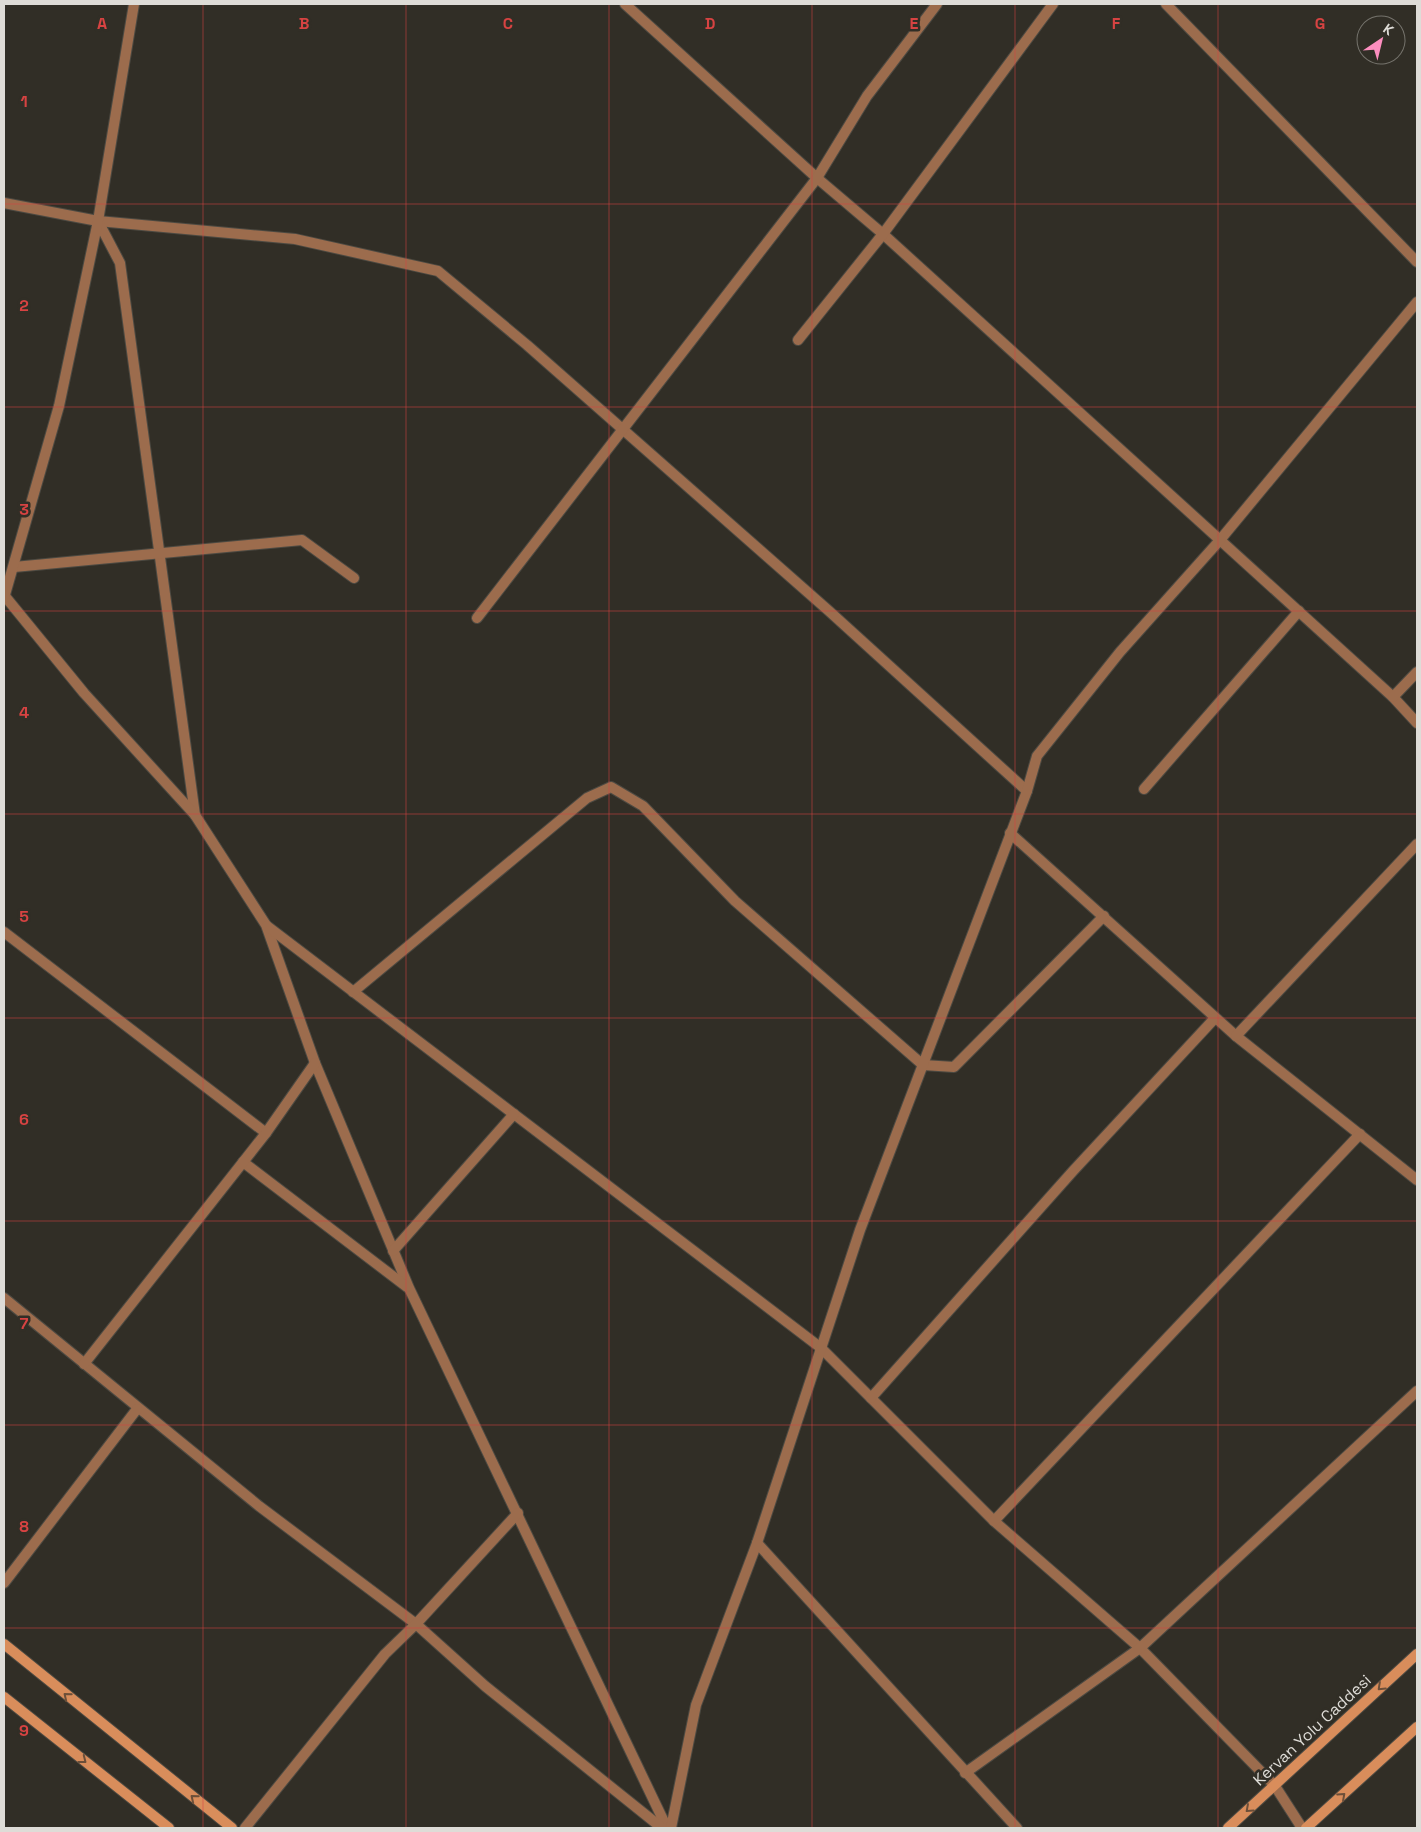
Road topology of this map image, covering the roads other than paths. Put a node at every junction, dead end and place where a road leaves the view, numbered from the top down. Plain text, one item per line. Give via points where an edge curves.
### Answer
1 (134, 4) edge
2 (937, 4) edge
3 (1053, 4) edge
4 (1166, 4) edge
5 (628, 5) edge
6 (817, 178) junction
7 (4, 203) edge
8 (98, 222) junction
9 (883, 234) junction
10 (1417, 262) edge
11 (1417, 302) edge
12 (798, 340) dead end
13 (622, 430) junction
14 (1220, 540) junction
15 (160, 553) junction
16 (14, 567) junction
17 (354, 578) dead end
18 (4, 596) edge
19 (1299, 611) junction
20 (476, 618) dead end
21 (1417, 672) edge
22 (1393, 697) junction
23 (1417, 723) edge
24 (1144, 789) dead end
25 (1027, 791) junction
26 (195, 815) junction
27 (1010, 833) junction
28 (1417, 844) edge
29 (1104, 916) junction
30 (266, 925) junction
31 (4, 932) edge
32 (353, 992) junction
33 (1215, 1018) junction
34 (1236, 1036) junction
35 (315, 1063) junction
36 (923, 1065) junction
37 (514, 1114) junction
38 (266, 1133) junction
39 (1360, 1134) junction
40 (244, 1162) junction
41 (1417, 1180) edge
42 (393, 1251) junction
43 (409, 1288) junction
44 (4, 1298) edge
45 (821, 1348) junction
46 (84, 1364) junction
47 (1417, 1391) edge
48 (871, 1398) junction
49 (137, 1409) junction
50 (518, 1513) junction
51 (994, 1521) junction
52 (757, 1543) junction
53 (4, 1583) edge
54 (416, 1624) junction
55 (4, 1644) edge
56 (1140, 1648) junction
57 (1417, 1654) edge
58 (4, 1697) edge
59 (1417, 1727) edge
60 (965, 1773) junction
61 (1275, 1786) junction
62 (169, 1828) edge
63 (232, 1828) edge
64 (245, 1828) edge
65 (662, 1828) edge
66 (667, 1828) edge
67 (671, 1828) edge
68 (1017, 1828) edge
69 (1228, 1828) edge
70 (1304, 1828) edge

1 - 8 street
2 - 6 street via 867,96
3 - 9 street
4 - 10 street
5 - 6 street
6 - 9 street
6 - 13 street
7 - 8 street
8 - 13 street via 295,239 438,271
8 - 15 street via 120,263
8 - 16 street via 60,406
9 - 12 street
9 - 14 street
11 - 14 street
13 - 20 street
13 - 25 street via 829,611
14 - 19 street
14 - 25 street via 1120,652 1036,756
15 - 16 street
15 - 17 street via 302,540
15 - 26 street
16 - 18 street
18 - 26 street via 84,693
19 - 22 street
19 - 24 street
21 - 22 street
22 - 23 street
25 - 27 street
26 - 30 street
27 - 29 street
27 - 36 street
28 - 34 street
29 - 33 street
29 - 36 street via 954,1067
30 - 32 street
30 - 35 street
31 - 38 street
32 - 36 street via 587,798 611,787 643,806 734,901
32 - 37 street
33 - 34 street
33 - 48 street via 1073,1171
34 - 39 street
35 - 38 street
35 - 42 street
36 - 45 street via 860,1230
37 - 42 street
37 - 45 street
38 - 40 street
39 - 41 street
39 - 51 street
40 - 43 street
40 - 46 street
42 - 43 street
43 - 50 street
44 - 46 street
45 - 48 street
45 - 52 street
46 - 49 street
47 - 56 street
48 - 51 street
49 - 53 street
49 - 54 street via 258,1506
50 - 54 street
50 - 66 street
51 - 56 street
52 - 60 street
52 - 67 street via 696,1705
54 - 64 street via 384,1654
54 - 65 street via 485,1686
63 -> 55 street
56 - 60 street
56 - 61 street
57 -> 61 street, Kervan Yolu Caddesi
58 -> 62 street
70 -> 59 street
60 - 68 street
61 -> 69 street, Kervan Yolu Caddesi
61 - 70 street

